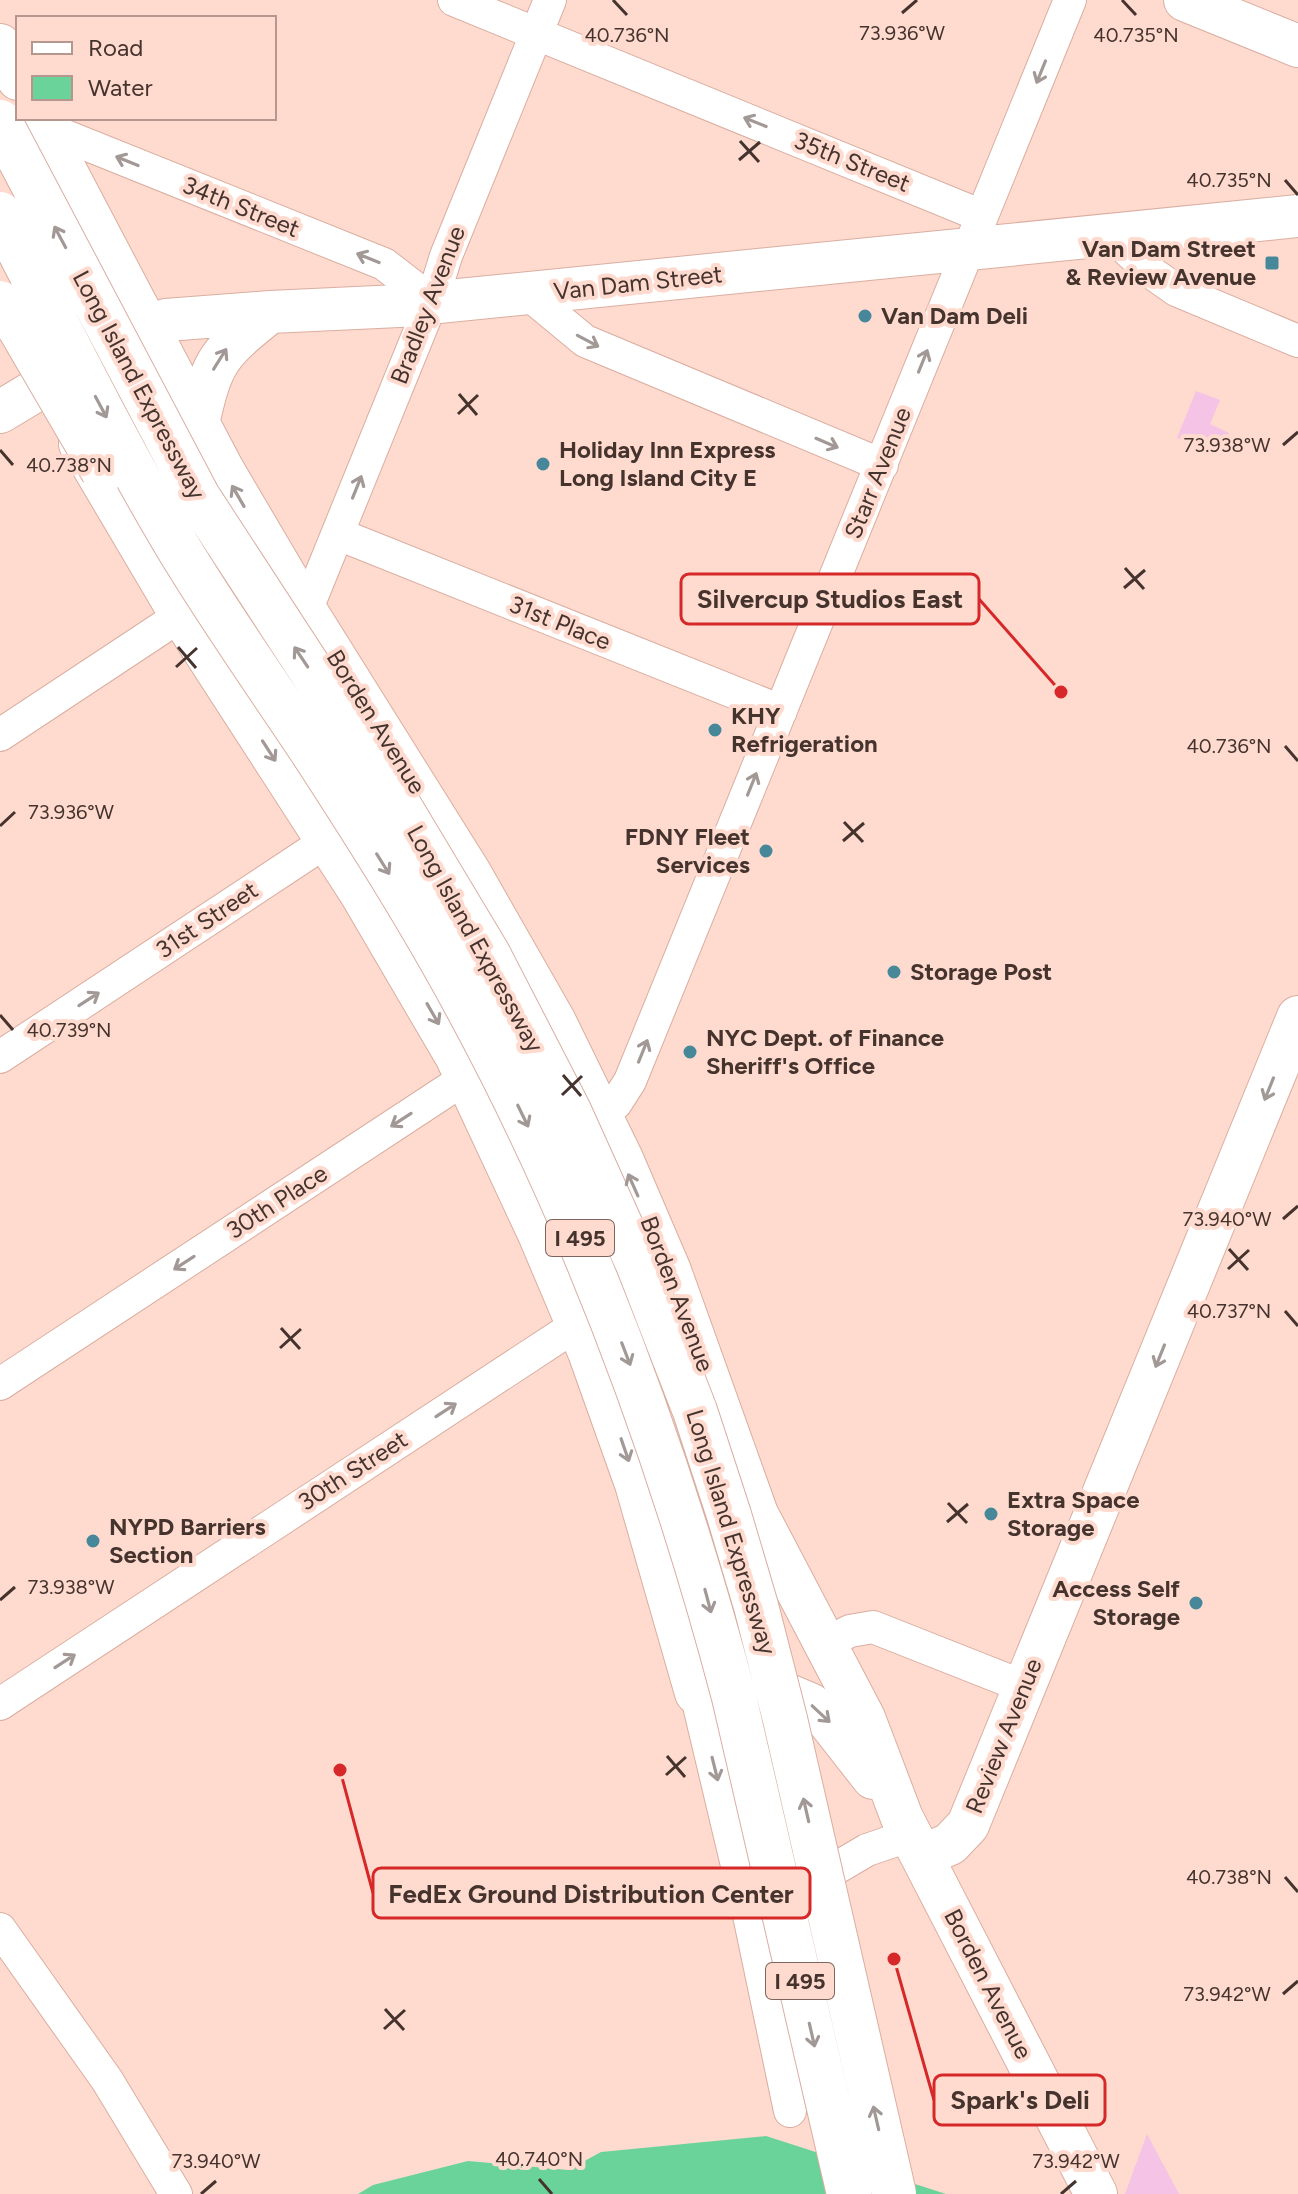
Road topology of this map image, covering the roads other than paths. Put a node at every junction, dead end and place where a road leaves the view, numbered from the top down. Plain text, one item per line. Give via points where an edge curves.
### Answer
1 (454, 0) edge
2 (550, 0) edge
3 (1070, 0) edge
4 (1185, 0) edge
5 (537, 33) junction
6 (0, 45) edge
7 (1298, 46) edge
8 (16, 75) edge
9 (0, 122) edge
10 (41, 122) edge
11 (0, 214) edge
12 (1298, 216) edge
13 (975, 234) junction
14 (1111, 235) junction
15 (527, 293) junction
16 (0, 300) edge
17 (432, 301) junction
18 (270, 312) junction
19 (147, 327) junction
20 (1298, 341) edge
21 (46, 382) junction
22 (0, 412) edge
23 (198, 424) junction
24 (882, 465) junction
25 (338, 534) junction
26 (272, 555) junction
27 (306, 611) junction
28 (181, 615) junction
29 (781, 711) junction
30 (0, 735) edge
31 (311, 751) junction
32 (414, 783) junction
33 (328, 840) junction
34 (1298, 1017) edge
35 (555, 1022) junction
36 (0, 1057) edge
37 (467, 1077) junction
38 (601, 1114) junction
39 (670, 1271) junction
40 (578, 1324) junction
41 (0, 1384) edge
42 (773, 1548) junction
43 (824, 1644) junction
44 (736, 1684) junction
45 (1025, 1687) junction
46 (696, 1693) junction
47 (0, 1704) edge
48 (912, 1836) junction
49 (750, 1920) junction
50 (0, 1929) edge
51 (790, 2111) dead end
52 (176, 2194) edge
53 (849, 2194) edge
54 (894, 2194) edge
55 (1096, 2194) edge

1 - 5 street, 35th Street
2 - 5 street, Bradley Avenue
3 -> 13 street, Starr Avenue
4 - 7 main road
13 -> 5 street, 35th Street
5 - 17 street, Bradley Avenue
6 - 8 main road
54 -> 9 highway, Long Island Expressway / I 495, bridge via 756,1606 695,1411 638,1264 569,1111 488,954 398,804 198,497
17 -> 10 street, 34th Street via 384,264
10 - 19 main road, Borden Avenue
11 -> 31 highway, Long Island Expressway / I 495, bridge via 173,539
12 - 14 main road, Van Dam Street
13 - 14 main road, Van Dam Street
13 - 15 main road, Van Dam Street
24 -> 13 street, Starr Avenue
14 - 20 street via 1176,290
15 - 17 main road, Van Dam Street
15 -> 24 street via 585,341
16 - 21 main road
16 - 31 highway, bridge via 159,567
17 - 18 main road, Van Dam Street
25 -> 17 street, Bradley Avenue
18 - 19 main road, Van Dam Street via 166,320
23 -> 18 main road via 220,355
19 - 21 main road, Van Dam Street
19 - 23 main road, Borden Avenue
21 - 22 main road, Van Dam Street
21 - 28 main road
26 -> 23 main road, Borden Avenue
24 - 29 street, Starr Avenue
25 - 27 street, Bradley Avenue
25 - 29 street, 31st Place
26 - 27 main road, Borden Avenue
26 - 28 street
27 - 32 main road, Borden Avenue
28 - 30 street
28 -> 33 main road
38 -> 29 street, Starr Avenue via 616,1103 630,1081
31 -> 53 highway, Long Island Expressway / I 495, bridge via 413,912 496,1060 573,1223 637,1382 690,1538 734,1697
32 - 33 street, 31st Street
32 - 35 main road, Borden Avenue
36 -> 33 street, 31st Street
33 -> 37 main road
34 -> 45 main road, Review Avenue
35 - 37 street, 30th Place
35 - 38 main road, Borden Avenue
37 - 40 main road
37 -> 41 street, 30th Place
39 -> 38 main road, Borden Avenue
39 - 40 street, 30th Street
39 - 42 main road, Borden Avenue via 743,1479
40 -> 46 main road via 628,1459
47 -> 40 street, 30th Street
42 - 43 main road, Borden Avenue
42 - 44 main road via 785,1635
43 - 44 main road
43 - 45 street via 873,1627
43 - 48 main road, Borden Avenue via 864,1718
44 - 46 main road, Borden Avenue
44 -> 48 main road, Borden Avenue via 767,1686 818,1710
45 - 48 main road, Review Avenue via 964,1831 950,1844
46 -> 49 street
48 - 49 street, Review Avenue via 867,1850
48 - 55 main road, Borden Avenue
49 - 51 street
50 - 52 street via 107,2080

